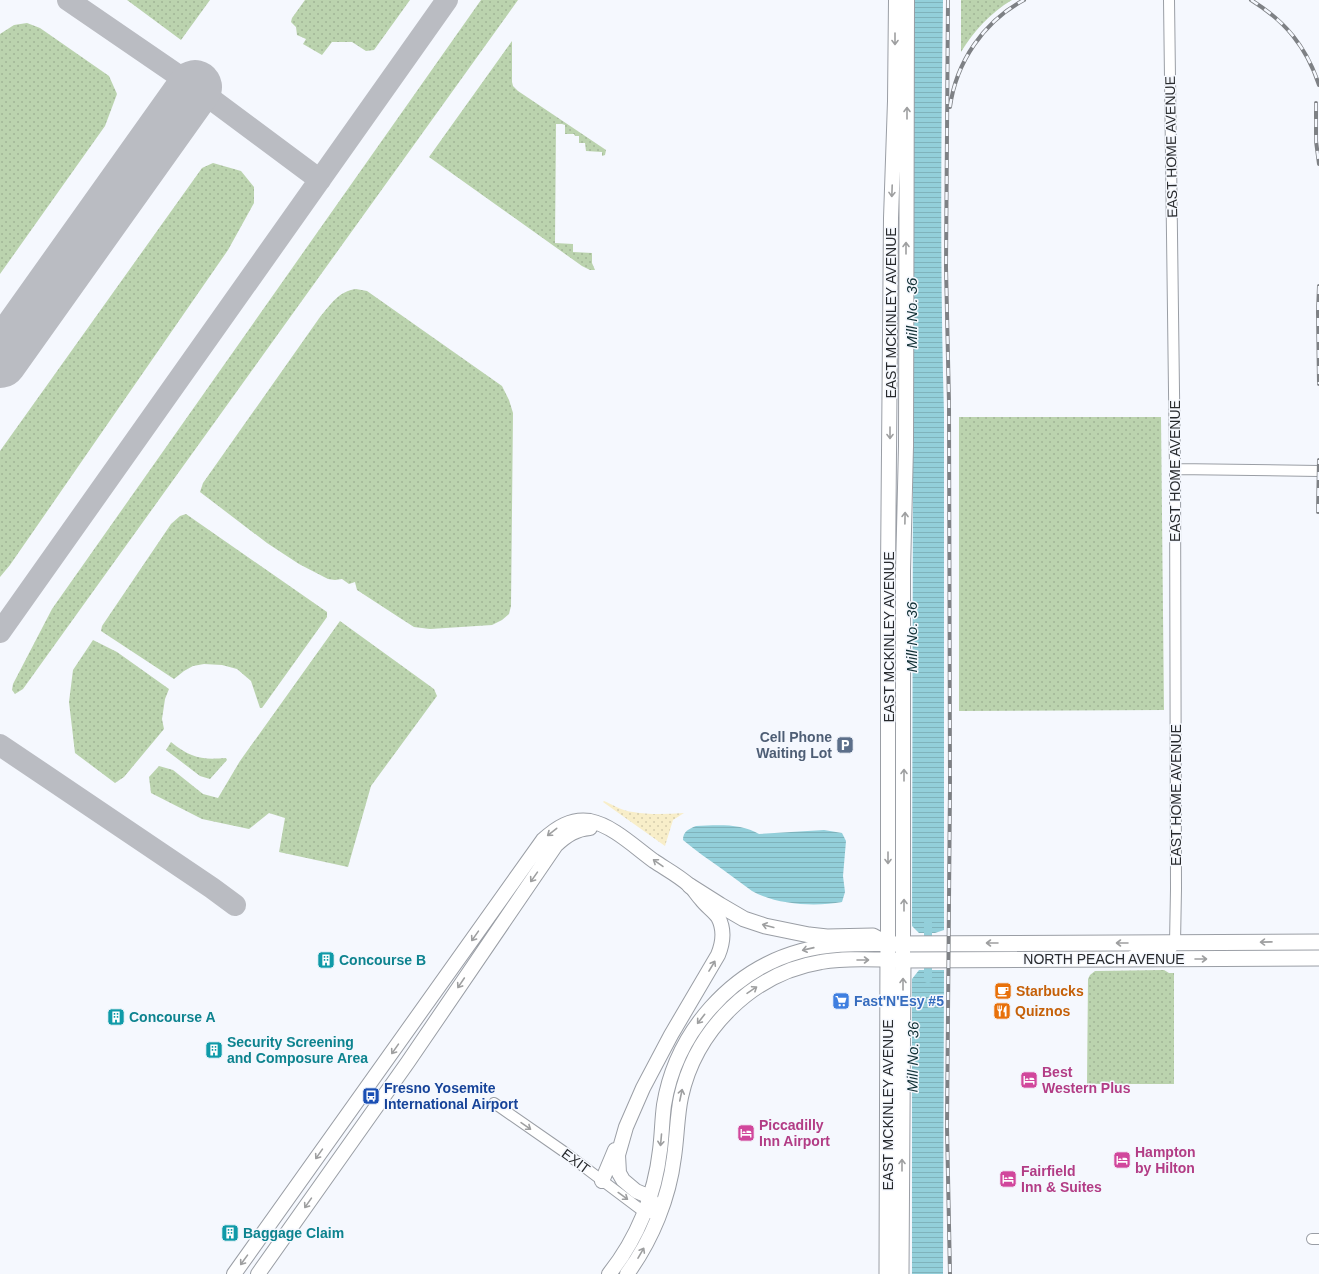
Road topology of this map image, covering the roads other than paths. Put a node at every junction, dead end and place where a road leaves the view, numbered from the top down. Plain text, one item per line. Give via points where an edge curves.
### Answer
1 (896, 0) edge
2 (907, 0) edge
3 (1169, 0) edge
4 (900, 152) junction
5 (891, 218) junction
6 (906, 336) junction
7 (891, 349) junction
8 (906, 446) junction
9 (1175, 469) junction
10 (1319, 471) edge
11 (614, 832) junction
12 (690, 886) junction
13 (1319, 942) edge
14 (1175, 943) junction
15 (888, 944) junction
16 (903, 944) junction
17 (1319, 951) edge
18 (1256, 958) junction
19 (1319, 958) edge
20 (1128, 959) junction
21 (896, 960) junction
22 (417, 1017) junction
23 (431, 1027) junction
24 (494, 1103) dead end
25 (626, 1127) junction
26 (887, 1177) junction
27 (602, 1181) junction
28 (650, 1197) junction
29 (644, 1212) junction
30 (658, 1215) junction
31 (234, 1274) edge
32 (258, 1274) edge
33 (609, 1274) edge
34 (627, 1274) edge
35 (887, 1274) edge
36 (898, 1274) edge
37 (901, 1274) edge

1 -> 4 main road, EAST MCKINLEY AVENUE
4 -> 2 main road, EAST MCKINLEY AVENUE
3 - 9 street, EAST HOME AVENUE
4 -> 5 main road, EAST MCKINLEY AVENUE
6 -> 4 main road, EAST MCKINLEY AVENUE
5 - 6 main road via 897,268 897,326 899,333
5 - 7 main road, EAST MCKINLEY AVENUE
6 - 8 main road, EAST MCKINLEY AVENUE
7 - 8 main road via 897,359 898,405
7 -> 15 main road, EAST MCKINLEY AVENUE
16 -> 8 main road, EAST MCKINLEY AVENUE via 903,564
9 - 10 street
9 - 14 street, EAST HOME AVENUE
12 -> 11 main road
11 -> 22 main road via 599,824 578,821 567,823 547,836
11 -> 23 main road via 585,828 566,836 556,845
15 -> 12 main road via 873,936 827,937 765,926 744,919
25 -> 12 main road via 658,1059 722,947 722,931 718,918
13 -> 14 main road, NORTH PEACH AVENUE
14 -> 16 main road, NORTH PEACH AVENUE
14 - 20 street via 1170,950 1138,952
15 - 16 main road, NORTH PEACH AVENUE
15 - 21 main road, EAST MCKINLEY AVENUE
15 -> 28 main road via 833,945 801,951 756,970 718,999 688,1038 674,1068 664,1104 659,1161
16 - 21 main road, EAST MCKINLEY AVENUE
17 - 18 main road via 1281,952
18 - 19 main road, NORTH PEACH AVENUE
20 -> 18 main road, NORTH PEACH AVENUE
20 - 21 main road, NORTH PEACH AVENUE
21 - 26 main road, EAST MCKINLEY AVENUE
30 -> 21 main road via 672,1169 684,1085 695,1057 720,1018 754,988 796,968 828,961
37 -> 21 main road, EAST MCKINLEY AVENUE
22 - 23 main road
22 -> 31 main road
23 -> 32 main road
24 -> 27 street, EXIT
25 - 27 main road
25 - 28 main road via 618,1155 619,1173 629,1186
26 - 35 main road, EAST MCKINLEY AVENUE
26 - 36 main road via 893,1185 894,1192 894,1254
27 -> 29 street, EXIT
28 - 29 main road
28 - 30 main road
29 - 30 street, EXIT
29 - 33 main road via 626,1250
34 -> 30 main road via 648,1240

